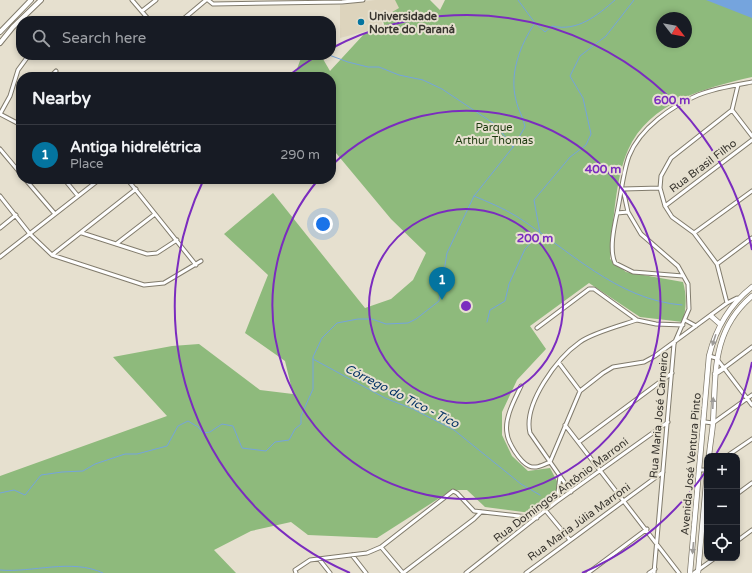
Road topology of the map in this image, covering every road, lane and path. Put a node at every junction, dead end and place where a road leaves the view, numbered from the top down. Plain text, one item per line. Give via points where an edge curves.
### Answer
1 (32, 0) edge
2 (40, 0) edge
3 (132, 0) edge
4 (156, 0) edge
5 (207, 0) edge
6 (218, 0) edge
7 (363, 0) edge
8 (342, 1) edge
9 (221, 4) junction
10 (142, 11) junction
11 (24, 16) edge
12 (146, 16) edge
13 (187, 16) edge
14 (16, 24) edge
15 (0, 32) edge
16 (0, 43) edge
17 (25, 60) edge
18 (17, 72) edge
19 (16, 76) edge
20 (752, 82) edge
21 (738, 85) junction
22 (732, 110) junction
23 (0, 114) edge
24 (16, 122) edge
25 (752, 136) edge
26 (752, 140) edge
27 (0, 149) edge
28 (16, 168) edge
29 (29, 184) edge
30 (68, 184) edge
31 (94, 184) edge
32 (132, 184) edge
33 (660, 188) junction
34 (136, 189) junction
35 (623, 189) junction
36 (752, 191) edge
37 (78, 196) junction
38 (0, 197) edge
39 (665, 206) junction
40 (628, 212) junction
41 (618, 213) junction
42 (55, 214) junction
43 (156, 214) junction
44 (16, 215) junction
45 (0, 228) edge
46 (82, 233) junction
47 (694, 233) junction
48 (30, 234) junction
49 (752, 238) edge
50 (177, 240) junction
51 (116, 244) junction
52 (52, 256) junction
53 (0, 257) edge
54 (201, 261) dead end
55 (196, 264) junction
56 (717, 264) junction
57 (684, 276) junction
58 (752, 287) edge
59 (752, 296) edge
60 (737, 298) junction
61 (727, 303) junction
62 (711, 316) junction
63 (637, 320) junction
64 (685, 320) junction
65 (720, 324) junction
66 (683, 325) junction
67 (696, 326) junction
68 (537, 328) dead end
69 (674, 344) junction
70 (752, 347) edge
71 (710, 356) junction
72 (716, 358) junction
73 (559, 363) junction
74 (724, 368) junction
75 (672, 373) junction
76 (715, 374) junction
77 (521, 386) dead end
78 (580, 391) junction
79 (752, 395) edge
80 (747, 398) junction
81 (752, 405) edge
82 (668, 422) junction
83 (705, 422) junction
84 (713, 423) junction
85 (565, 425) junction
86 (752, 439) edge
87 (579, 442) junction
88 (709, 453) edge
89 (731, 453) edge
90 (550, 462) junction
91 (601, 470) junction
92 (699, 470) junction
93 (704, 471) edge
94 (663, 472) junction
95 (560, 476) junction
96 (752, 483) edge
97 (571, 492) junction
98 (740, 492) edge
99 (624, 500) junction
100 (556, 502) junction
101 (546, 511) junction
102 (480, 512) junction
103 (537, 518) junction
104 (704, 520) edge
105 (647, 529) junction
106 (752, 530) edge
107 (740, 539) edge
108 (570, 540) junction
109 (657, 542) junction
110 (381, 547) junction
111 (352, 555) junction
112 (319, 559) junction
113 (711, 561) edge
114 (654, 569) junction
115 (295, 572) edge
116 (697, 572) edge
117 (330, 573) edge
118 (366, 573) edge
119 (403, 573) edge
120 (466, 573) edge
121 (526, 573) edge
122 (588, 573) edge
123 (649, 573) edge
124 (654, 573) edge
125 (679, 573) edge
126 (690, 573) edge

1 - 15 main road
2 - 11 main road
3 - 10 street
4 - 10 street
5 - 9 street
5 - 13 street
6 - 9 street
7 - 8 street
8 - 9 street
10 - 12 street
14 - 16 main road
17 - 18 street
19 - 23 street via 10,96
20 - 21 street
21 - 22 street
21 - 35 street via 688,99 646,130 629,157
22 - 25 street
22 - 33 street via 670,158 661,176
23 - 24 street
26 - 39 street, Rua Brasil Filho
27 - 28 street
29 - 42 street
30 - 37 street
31 - 37 street
32 - 34 street
33 - 35 street
33 - 39 street
34 - 43 street
34 - 46 street
35 - 40 street, Rua Maria José Carneiro
35 - 41 street
36 - 47 street
37 - 42 street
38 - 44 street
39 - 47 street via 672,217
40 - 41 street
40 - 57 street, Rua Maria José Carneiro via 641,234 678,266
41 - 57 street via 614,236 615,263 632,272
42 - 48 street
43 - 50 street
43 - 51 street
44 - 45 street
44 - 48 street
46 - 51 street
46 - 52 street
47 - 56 street
48 - 52 street
48 - 53 street
49 - 56 street
50 - 51 street via 157,253 147,254
50 - 55 street
52 - 55 street via 144,285 164,283
54 - 55 street
56 - 61 street
57 - 64 street, Rua Maria José Carneiro via 688,284 689,309
58 - 60 main road
59 - 72 main road, Avenida José Ventura Pinto via 725,330
60 - 61 street
60 - 65 main road, Avenida José Ventura Pinto
61 - 62 street
62 - 65 main road
62 - 67 street
63 - 66 street
63 - 68 street via 594,289 589,289
63 - 73 street via 580,341
64 - 66 street, Rua Maria José Carneiro
64 - 67 street
65 -> 71 main road, Avenida José Ventura Pinto
66 - 69 street, Rua Maria José Carneiro
67 - 69 street
69 - 75 street, Rua Maria José Carneiro
69 - 78 street via 644,362 624,364 608,370
70 - 74 street
71 - 72 street
71 - 83 main road, Avenida José Ventura Pinto
72 - 74 street
72 - 76 main road, Avenida José Ventura Pinto
73 - 78 street
73 - 90 street via 542,386 528,424 530,433
74 - 76 main road
74 - 80 street
75 - 82 street, Rua Maria José Carneiro
75 - 87 street
84 -> 76 main road, Avenida José Ventura Pinto
77 - 90 street via 509,414 506,433 515,452 529,466 540,467
78 - 85 street
79 - 80 street
80 - 81 street
80 - 84 street
82 - 91 street, Rua Domingos Antônio Marroni
82 - 94 street, Rua Maria José Carneiro
83 - 84 street
83 - 92 main road, Avenida José Ventura Pinto
84 - 88 main road, Avenida José Ventura Pinto
85 - 87 street
85 - 90 street
86 - 89 street
87 - 91 street
90 - 95 street
91 - 97 street, Rua Domingos Antônio Marroni
91 - 99 street
92 - 93 street
92 -> 126 main road, Avenida José Ventura Pinto
94 - 99 street, Rua Maria Júlia Marroni
94 - 109 street, Rua Maria José Carneiro
95 - 97 street
95 - 100 street
96 - 98 street
97 - 100 street, Rua Domingos Antônio Marroni
99 - 105 street
99 - 108 street, Rua Maria Júlia Marroni
100 - 101 street, Rua Domingos Antônio Marroni
101 - 103 street, Rua Domingos Antônio Marroni
101 - 108 street
102 - 103 street
102 - 110 street via 473,510 452,491
102 - 119 street via 474,520
103 - 120 street, Rua Domingos Antônio Marroni
104 - 116 main road, Avenida José Ventura Pinto
105 - 109 street
105 - 122 street
106 - 107 street
108 - 121 street, Rua Maria Júlia Marroni
109 - 114 street, Rua Maria José Carneiro
109 - 125 street
110 - 111 street via 367,553
110 - 119 street
111 - 112 street
111 - 118 street
112 - 115 street via 310,560
112 - 117 street
113 - 116 street
114 - 123 street
114 - 124 street, Rua Maria José Carneiro

